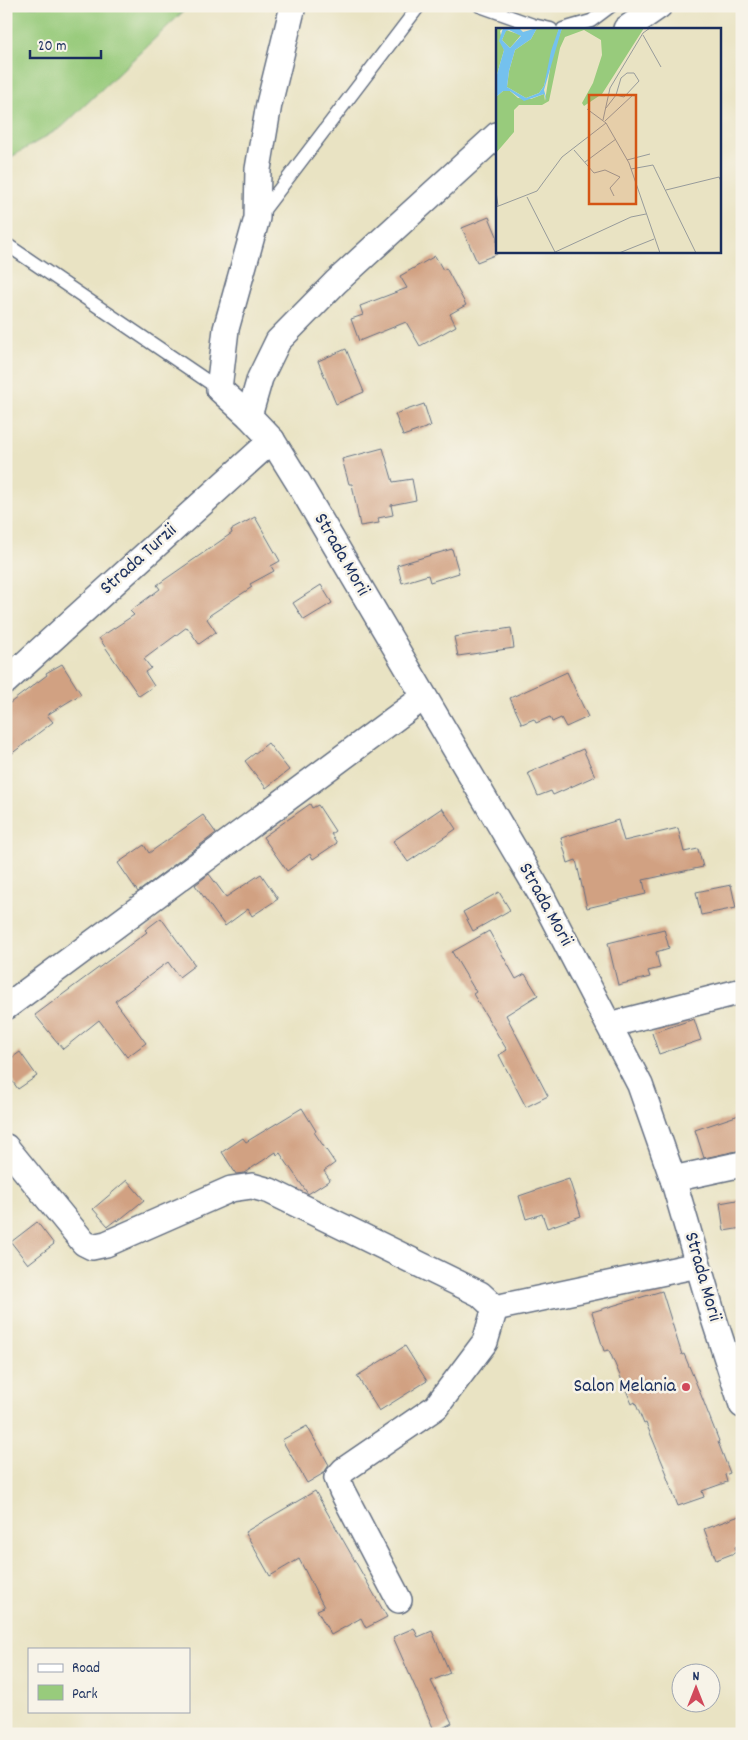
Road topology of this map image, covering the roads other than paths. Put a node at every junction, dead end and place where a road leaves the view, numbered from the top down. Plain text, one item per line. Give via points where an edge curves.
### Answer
1 (293, 6) edge
2 (419, 6) edge
3 (480, 6) edge
4 (610, 6) edge
5 (659, 6) edge
6 (546, 28) edge
7 (566, 28) edge
8 (627, 28) edge
9 (496, 136) edge
10 (257, 218) junction
11 (6, 244) edge
12 (219, 389) junction
13 (249, 416) junction
14 (272, 440) junction
15 (6, 681) edge
16 (424, 697) junction
17 (742, 991) edge
18 (6, 1007) edge
19 (609, 1024) junction
20 (6, 1147) edge
21 (742, 1164) edge
22 (673, 1179) junction
23 (698, 1265) junction
24 (494, 1308) junction
25 (742, 1405) edge
26 (399, 1600) dead end

1 - 10 street via 269,104 258,169
2 - 10 lane
3 - 6 lane
4 - 7 lane via 591,21
5 - 8 street
9 - 13 street via 336,282 278,341 260,378
10 - 12 street via 226,329
11 - 12 lane
12 - 13 street, Strada Morii
13 - 14 street, Strada Morii
14 - 15 street, Strada Turzii
14 - 16 street, Strada Morii
16 - 18 street
16 - 19 street, Strada Morii via 540,893
17 - 19 street
19 - 22 street, Strada Morii via 640,1085
20 - 24 street via 84,1244 92,1247 106,1244 231,1189 252,1186 270,1191 480,1294
21 - 22 street
22 - 23 street, Strada Morii
23 - 24 street
23 - 25 street, Strada Morii
24 - 26 street via 485,1342 436,1407 337,1478

